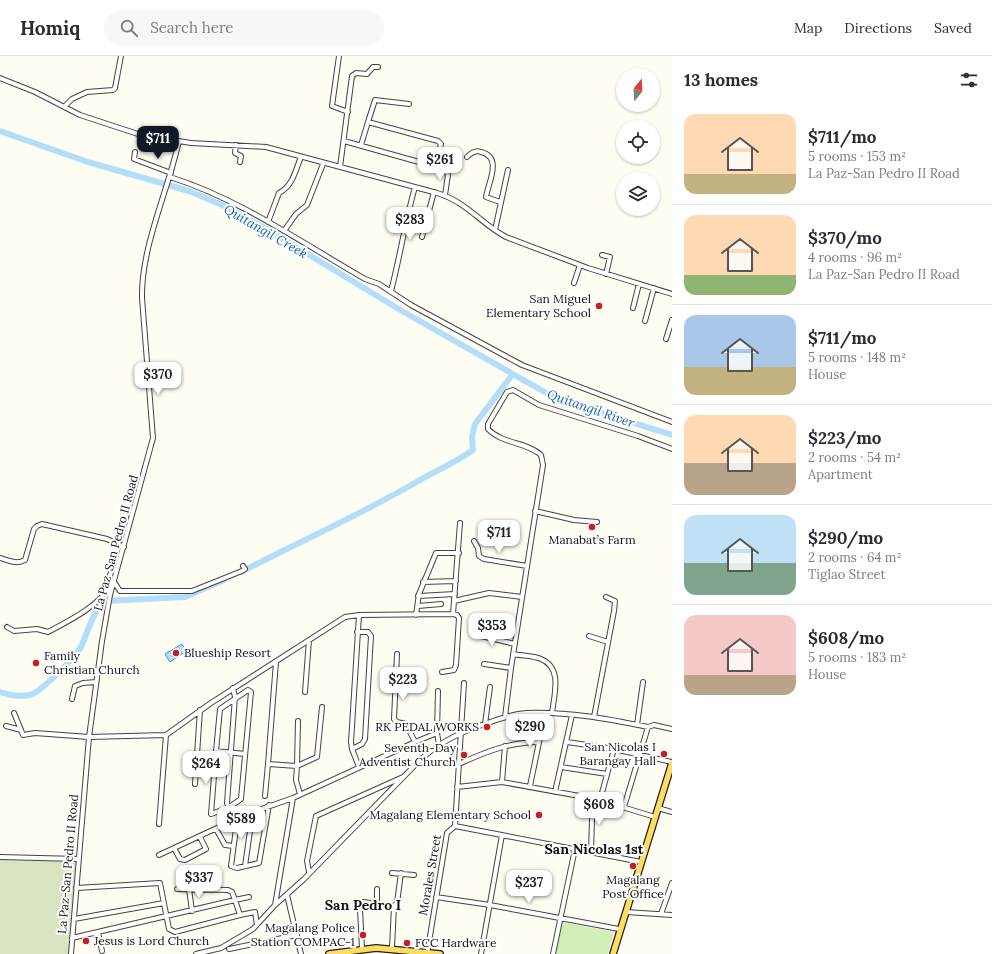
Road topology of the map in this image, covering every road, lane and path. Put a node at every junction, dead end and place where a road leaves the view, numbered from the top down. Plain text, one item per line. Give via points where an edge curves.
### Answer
1 (121, 56) edge
2 (339, 56) edge
3 (378, 67) dead end
4 (0, 78) edge
5 (409, 104) dead end
6 (65, 106) junction
7 (348, 112) junction
8 (368, 122) junction
9 (179, 141) junction
10 (344, 141) junction
11 (236, 145) junction
12 (361, 146) junction
13 (135, 152) dead end
14 (300, 157) junction
15 (467, 157) dead end
16 (240, 162) dead end
17 (323, 164) junction
18 (435, 166) junction
19 (340, 167) junction
20 (508, 170) dead end
21 (170, 177) junction
22 (415, 187) junction
23 (434, 192) junction
24 (445, 195) junction
25 (500, 202) junction
26 (268, 222) junction
27 (495, 230) junction
28 (284, 231) junction
29 (422, 237) dead end
30 (602, 255) dead end
31 (580, 265) junction
32 (606, 274) junction
33 (574, 283) dead end
34 (639, 284) junction
35 (654, 288) junction
36 (391, 291) junction
37 (672, 294) edge
38 (633, 308) dead end
39 (672, 320) edge
40 (645, 321) dead end
41 (666, 339) dead end
42 (672, 420) edge
43 (672, 449) edge
44 (535, 511) junction
45 (597, 522) dead end
46 (460, 524) dead end
47 (474, 541) dead end
48 (124, 547) junction
49 (459, 553) junction
50 (0, 558) edge
51 (243, 566) dead end
52 (527, 566) junction
53 (456, 581) junction
54 (114, 582) junction
55 (423, 582) junction
56 (455, 594) junction
57 (418, 596) junction
58 (522, 597) junction
59 (606, 597) dead end
60 (454, 601) junction
61 (441, 604) dead end
62 (418, 606) junction
63 (453, 614) junction
64 (359, 615) junction
65 (416, 615) junction
66 (7, 627) dead end
67 (357, 632) junction
68 (473, 634) dead end
69 (589, 636) dead end
70 (309, 640) junction
71 (608, 642) junction
72 (515, 644) junction
73 (397, 654) dead end
74 (513, 654) junction
75 (276, 662) junction
76 (484, 664) dead end
77 (511, 668) junction
78 (442, 672) dead end
79 (96, 682) junction
80 (643, 682) dead end
81 (464, 683) dead end
82 (233, 688) junction
83 (490, 688) dead end
84 (438, 691) dead end
85 (305, 692) dead end
86 (235, 698) junction
87 (72, 699) dead end
88 (322, 707) dead end
89 (200, 710) junction
90 (14, 713) dead end
91 (545, 713) junction
92 (552, 713) junction
93 (572, 714) junction
94 (505, 717) junction
95 (594, 717) junction
96 (298, 720) dead end
97 (485, 724) junction
98 (637, 725) junction
99 (6, 726) dead end
100 (648, 727) junction
101 (672, 729) edge
102 (21, 730) junction
103 (462, 732) junction
104 (438, 733) junction
105 (166, 735) junction
106 (89, 737) junction
107 (414, 742) junction
108 (539, 742) junction
109 (567, 742) junction
110 (439, 744) junction
111 (505, 746) junction
112 (614, 749) junction
113 (352, 750) junction
114 (216, 751) junction
115 (230, 752) junction
116 (245, 754) junction
117 (640, 754) junction
118 (672, 763) edge
119 (268, 764) junction
120 (459, 764) junction
121 (297, 766) junction
122 (359, 767) junction
123 (562, 767) junction
124 (607, 774) junction
125 (406, 776) junction
126 (502, 782) junction
127 (195, 784) dead end
128 (530, 786) junction
129 (458, 787) junction
130 (555, 792) junction
131 (300, 794) junction
132 (266, 796) dead end
133 (293, 798) junction
134 (598, 800) junction
135 (269, 805) junction
136 (624, 807) junction
137 (228, 808) junction
138 (658, 808) junction
139 (672, 812) edge
140 (248, 814) junction
141 (655, 816) junction
142 (233, 821) junction
143 (159, 824) dead end
144 (455, 826) junction
145 (216, 829) junction
146 (502, 835) junction
147 (200, 836) junction
148 (233, 846) junction
149 (174, 848) junction
150 (575, 849) junction
151 (591, 852) junction
152 (159, 856) dead end
153 (0, 858) edge
154 (78, 859) junction
155 (641, 862) junction
156 (245, 866) junction
157 (309, 872) junction
158 (392, 872) dead end
159 (401, 873) junction
160 (414, 875) dead end
161 (672, 883) edge
162 (76, 888) junction
163 (176, 889) dead end
164 (189, 889) junction
165 (377, 889) dead end
166 (287, 895) junction
167 (249, 897) dead end
168 (436, 897) junction
169 (235, 900) junction
170 (164, 903) junction
171 (376, 903) junction
172 (274, 905) junction
173 (490, 905) junction
174 (394, 906) junction
175 (192, 911) junction
176 (626, 912) junction
177 (661, 914) junction
178 (240, 915) junction
179 (672, 915) edge
180 (167, 917) junction
181 (560, 917) junction
182 (74, 919) junction
183 (257, 925) junction
184 (620, 929) junction
185 (98, 932) junction
186 (297, 935) junction
187 (72, 938) junction
188 (228, 947) junction
189 (392, 948) junction
190 (362, 949) junction
191 (102, 951) dead end
192 (427, 953) edge
193 (71, 954) edge
194 (196, 954) edge
195 (232, 954) edge
196 (301, 954) edge
197 (329, 954) edge
198 (440, 954) edge
199 (481, 954) edge
200 (553, 954) edge
201 (613, 954) edge

1 - 6 street via 114,90 87,92 72,99
2 - 7 street via 332,106
3 - 7 street via 373,67 367,74 354,73
4 - 6 street
5 - 8 street via 375,100
6 - 9 street via 80,115 141,135
7 - 10 street
8 - 12 street
8 - 18 street via 440,142
9 - 11 street
9 - 21 street, La Paz-San Pedro II Road
10 - 12 street
10 - 19 street
11 - 14 street via 266,147
11 - 16 street via 235,153 240,156
12 - 18 street
13 - 21 street via 134,159
14 - 17 street
14 - 26 street via 290,183 279,193
15 - 25 street via 477,151 491,158 494,166 486,197
17 - 19 street
17 - 28 street via 307,204
18 - 24 street via 447,171
19 - 22 street
20 - 25 street
21 - 26 street via 205,190
21 - 48 street, La Paz-San Pedro II Road via 149,244 142,293 153,438
22 - 23 street
22 - 36 street
23 - 24 street
23 - 29 street
24 - 27 street via 462,204
25 - 27 street
26 - 28 street
27 - 31 street via 506,237
28 - 36 street via 365,279
30 - 32 street via 610,258
31 - 32 street
31 - 33 street
32 - 34 street
34 - 35 street
34 - 38 street
35 - 37 street
35 - 40 street
36 - 42 street via 411,305 522,365
39 - 41 street
43 - 44 street via 539,405 514,390 507,392 488,424 488,430 536,450 541,455 543,465
44 - 45 street via 574,520
44 - 52 street
46 - 49 street
47 - 52 street via 479,556 484,559
48 - 50 street via 107,539 42,524 34,529 24,560 20,563
48 - 54 street, La Paz-San Pedro II Road
49 - 53 street
49 - 55 street via 436,553
51 - 54 street via 245,569 242,571 192,591 120,591
52 - 58 street
53 - 55 street
53 - 56 street
54 - 66 street via 98,601 48,632 35,629 14,631
54 - 79 street, La Paz-San Pedro II Road
55 - 57 street
56 - 57 street
56 - 60 street
57 - 62 street
58 - 60 street via 489,593
58 - 72 street
59 - 71 street via 615,601
60 - 63 street
61 - 62 street
62 - 65 street
63 - 65 street
63 - 78 street via 459,618 456,665 454,670
64 - 65 street
64 - 67 street
64 - 70 street via 345,617
67 - 113 street
67 - 113 street via 368,632 371,636 365,739
68 - 72 street
69 - 71 street
70 - 75 street
70 - 85 street
71 - 95 street
72 - 74 street
73 - 107 street via 394,719 406,724
74 - 77 street
74 - 92 street via 541,658 554,671 556,678
75 - 82 street
75 - 119 street
76 - 77 street
77 - 94 street
79 - 87 street via 75,686
79 - 106 street, La Paz-San Pedro II Road
80 - 98 street
81 - 103 street, Morales Street
82 - 86 street
82 - 89 street
83 - 97 street
84 - 104 street
86 - 114 street via 220,709
86 - 115 street
86 - 116 street via 247,690 251,692
88 - 121 street via 317,757
89 - 105 street
89 - 127 street
90 - 102 street
91 - 92 street
91 - 94 street
91 - 108 street
92 - 93 street
93 - 95 street
93 - 109 street
94 - 97 street
95 - 98 street
96 - 121 street
97 - 103 street
98 - 100 street
99 - 102 street
100 - 101 street via 654,725
100 - 117 street
102 - 106 street via 23,735 35,733
103 - 110 street
103 - 120 street, Morales Street
104 - 107 street
104 - 110 street
105 - 106 street
105 - 143 street
106 - 154 street, La Paz-San Pedro II Road
107 - 122 street
108 - 111 street
108 - 128 street
109 - 112 street
109 - 123 street
110 - 125 street
111 - 120 street
111 - 126 street
112 - 117 street
112 - 124 street
113 - 122 street
114 - 115 street
114 - 137 street via 211,814
115 - 116 street
115 - 137 street
116 - 137 street via 241,799
117 - 118 street
117 - 136 street
118 - 138 main road
119 - 121 street
119 - 132 street
120 - 129 street, Morales Street
121 - 131 street via 296,780
122 - 131 street
123 - 124 street
123 - 130 street
124 - 134 street
125 - 157 street
125 - 157 street via 316,816 307,861
126 - 128 street
126 - 129 street
128 - 130 street
129 - 144 street, Morales Street
130 - 134 street
131 - 133 street
133 - 135 street
133 - 172 street
134 - 136 street
134 - 151 street via 592,819
135 - 140 street
135 - 156 street via 260,862
136 - 141 street
137 - 142 street
138 - 139 street
138 - 141 main road
140 - 142 street
140 - 156 street via 251,824
141 - 155 main road
142 - 145 street
142 - 148 street via 236,829
144 - 146 street
144 - 168 street, Morales Street via 447,833
145 - 147 street
145 - 148 street via 224,845
146 - 150 street
146 - 173 street
147 - 149 street
147 - 149 street via 206,849 185,860 180,859
148 - 156 street via 230,865 237,868
149 - 152 street
150 - 151 street
150 - 181 street
151 - 155 street
153 - 154 street
154 - 162 street, La Paz-San Pedro II Road
155 - 176 main road
157 - 166 street
158 - 159 street
159 - 160 street
159 - 174 street via 397,904
161 - 177 street
162 - 170 street via 158,883 161,885
162 - 182 street, La Paz-San Pedro II Road
163 - 164 street
164 - 169 street via 228,890 232,892
164 - 175 street
165 - 171 street
166 - 172 street
166 - 186 street
167 - 169 street
168 - 173 street
168 - 192 street, Morales Street
169 - 175 street
169 - 178 street
170 - 180 street
170 - 182 street
171 - 174 street
171 - 190 street via 361,904
172 - 183 street
173 - 181 street
173 - 199 street
174 - 189 street
175 - 180 street
176 - 177 street
176 - 184 main road
177 - 179 street
178 - 180 street via 175,932 169,929
178 - 183 street via 255,912
180 - 185 street
181 - 184 street
181 - 200 street
182 - 187 street, La Paz-San Pedro II Road
183 - 188 street
184 - 201 main road
185 - 187 street
185 - 191 street
186 - 188 street
186 - 196 street
187 - 193 street, La Paz-San Pedro II Road
188 - 194 street
188 - 195 street
189 - 190 main road
189 - 192 main road
190 - 197 main road
192 - 198 main road

